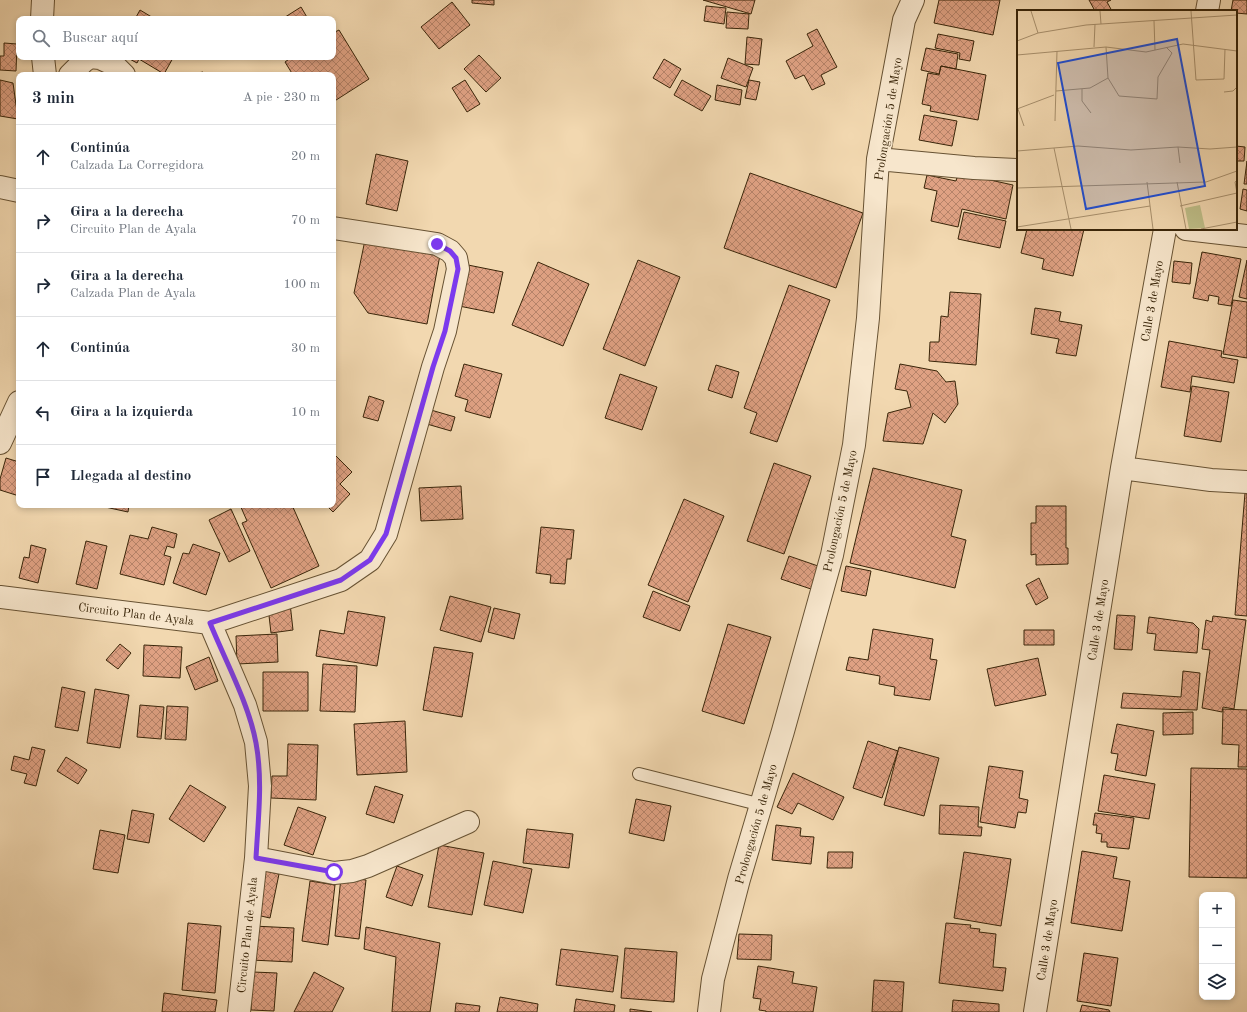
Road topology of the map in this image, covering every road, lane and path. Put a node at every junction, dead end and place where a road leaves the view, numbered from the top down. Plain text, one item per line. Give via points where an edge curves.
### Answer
1 (43, 0) edge
2 (913, 0) edge
3 (1209, 0) edge
4 (1207, 10) edge
5 (42, 16) edge
6 (43, 60) edge
7 (86, 60) edge
8 (104, 60) edge
9 (44, 72) edge
10 (73, 72) edge
11 (121, 72) edge
12 (878, 160) junction
13 (1016, 170) dead end
14 (0, 187) edge
15 (16, 190) edge
16 (336, 228) edge
17 (1165, 230) edge
18 (1195, 230) edge
19 (1247, 236) edge
20 (16, 408) edge
21 (0, 443) edge
22 (1122, 468) junction
23 (1247, 482) edge
24 (0, 597) edge
25 (210, 623) junction
26 (639, 774) dead end
27 (762, 805) junction
28 (468, 822) dead end
29 (256, 858) junction
30 (239, 1012) edge
31 (708, 1012) edge
32 (1035, 1012) edge

1 - 5 street
2 - 12 street, Prolongación 5 de Mayo via 904,20
3 - 4 street
6 - 9 street
7 - 10 street
8 - 11 street
12 - 13 street
12 - 27 street, Prolongación 5 de Mayo via 868,318 854,446 832,555
14 - 15 street
16 - 25 street via 437,244 450,251 456,258 458,269 445,331 386,534 370,560 341,580
17 - 22 street, Calle 3 de Mayo
18 - 19 street
20 - 21 street
22 - 23 street via 1211,480
22 - 32 street, Calle 3 de Mayo
24 - 25 street, Circuito Plan de Ayala
25 - 29 street, Circuito Plan de Ayala via 245,705 256,742 260,786
26 - 27 lane
27 - 31 street, Prolongación 5 de Mayo via 739,879 713,979
28 - 29 street via 352,871 334,872
29 - 30 street, Circuito Plan de Ayala

